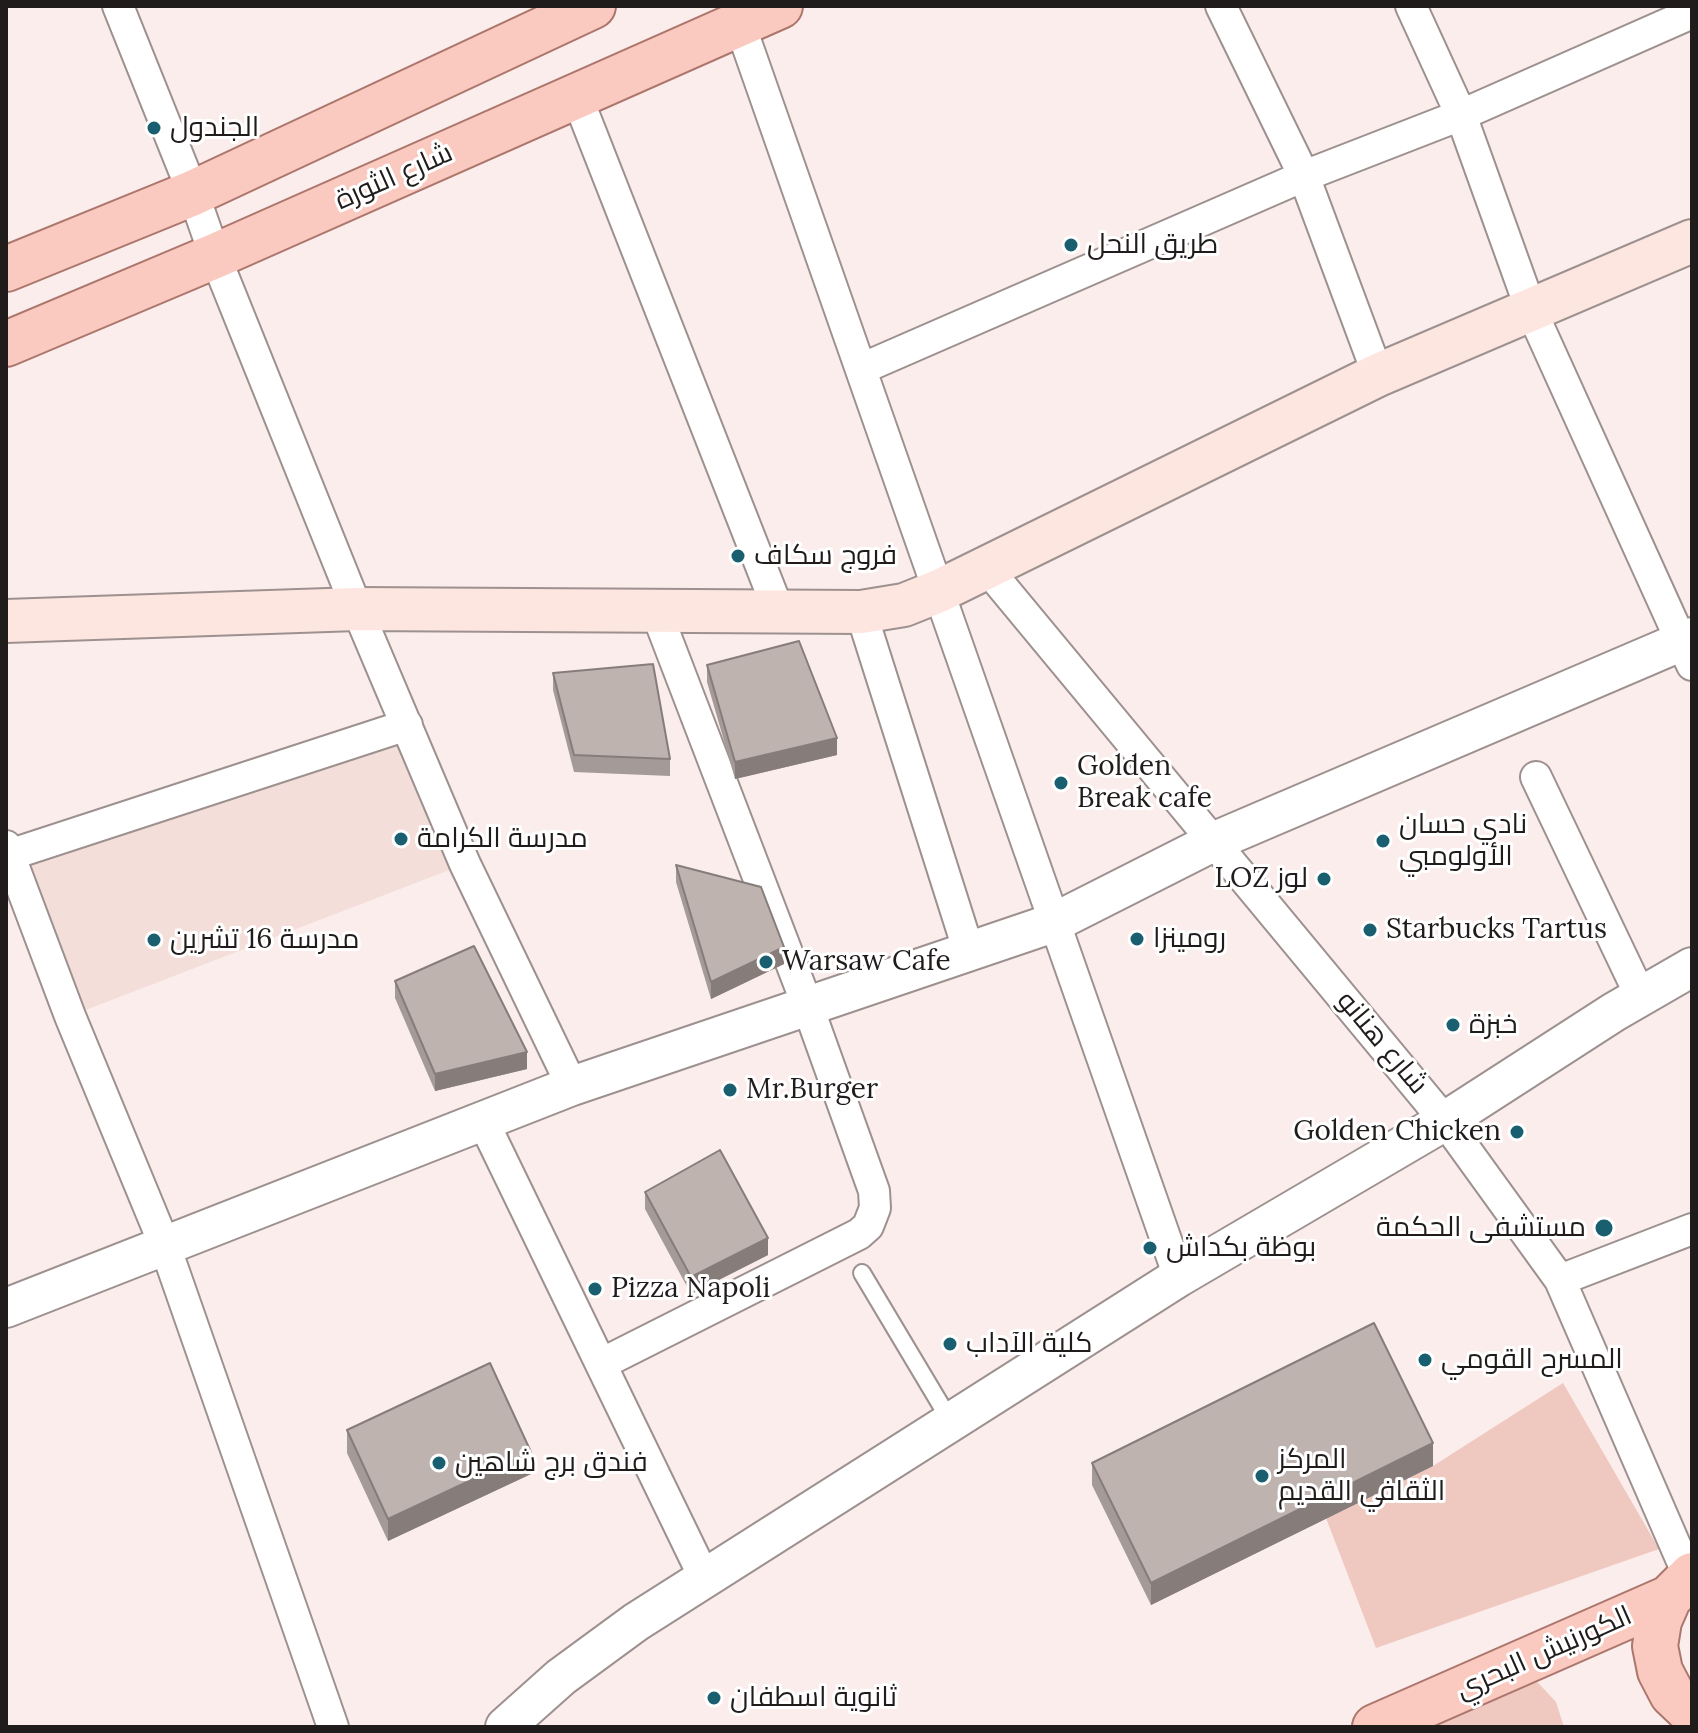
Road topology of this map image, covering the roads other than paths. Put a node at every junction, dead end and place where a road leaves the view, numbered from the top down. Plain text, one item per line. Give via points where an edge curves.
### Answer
1 (118, 6) edge
2 (593, 6) edge
3 (780, 6) edge
4 (1221, 6) edge
5 (1411, 6) edge
6 (1692, 13) edge
7 (739, 22) junction
8 (577, 97) junction
9 (1461, 115) junction
10 (1304, 176) junction
11 (193, 193) junction
12 (1692, 241) edge
13 (215, 256) junction
14 (6, 269) edge
15 (1531, 310) junction
16 (6, 344) edge
17 (861, 369) junction
18 (1378, 375) junction
19 (985, 566) junction
20 (939, 591) junction
21 (357, 609) junction
22 (656, 611) junction
23 (779, 612) junction
24 (861, 612) junction
25 (6, 621) edge
26 (1688, 648) edge
27 (407, 725) junction
28 (1536, 777) dead end
29 (1215, 841) junction
30 (7, 852) edge
31 (1053, 923) junction
32 (969, 952) junction
33 (1692, 967) edge
34 (1641, 997) junction
35 (808, 1007) junction
36 (572, 1086) junction
37 (483, 1121) junction
38 (1445, 1121) junction
39 (1692, 1229) edge
40 (165, 1246) junction
41 (862, 1273) dead end
42 (1179, 1277) junction
43 (1560, 1280) junction
44 (6, 1308) edge
45 (601, 1364) junction
46 (951, 1422) junction
47 (705, 1579) junction
48 (1683, 1583) edge
49 (1692, 1713) edge
50 (331, 1726) edge
51 (505, 1727) edge
52 (1375, 1727) edge

1 - 11 street
2 - 11 main road
3 - 7 main road, شارع الثورة
4 - 10 street
5 - 9 street
6 - 9 street
7 - 8 main road, شارع الثورة
7 - 17 street
8 - 13 main road, شارع الثورة
8 - 23 street
9 - 10 street
9 - 15 street
10 - 17 street
10 - 18 street
11 - 13 street
11 - 14 main road
12 - 15 main road
13 - 16 main road, شارع الثورة
13 - 21 street
15 - 18 main road
15 - 26 street
17 - 20 street
18 - 19 main road
19 - 20 main road
19 - 29 street, شارع هنانو
20 - 24 main road via 904,605
20 - 31 street
21 - 22 main road
21 - 25 main road
21 - 27 street
22 - 23 main road
22 - 35 street
23 - 24 main road
24 - 32 street
26 - 29 street
27 - 30 street
27 - 36 street via 465,864
28 - 34 street
29 - 31 street
29 - 38 street, شارع هنانو
30 - 40 street
31 - 32 street
31 - 42 street
32 - 35 street
33 - 34 street
34 - 38 street
35 - 36 street
35 - 45 street via 874,1191 874,1216 859,1234
36 - 37 street
37 - 40 street
37 - 45 street
38 - 42 street
38 - 43 street, شارع هنانو
39 - 43 street
40 - 44 street
40 - 50 street
41 - 46 lane
42 - 46 street
43 - 48 street, شارع هنانو
45 - 47 street
46 - 47 street
47 - 51 street via 636,1622
48 - 49 main road via 1659,1621 1655,1646 1672,1694
48 - 52 main road, الكورنيش البحري

